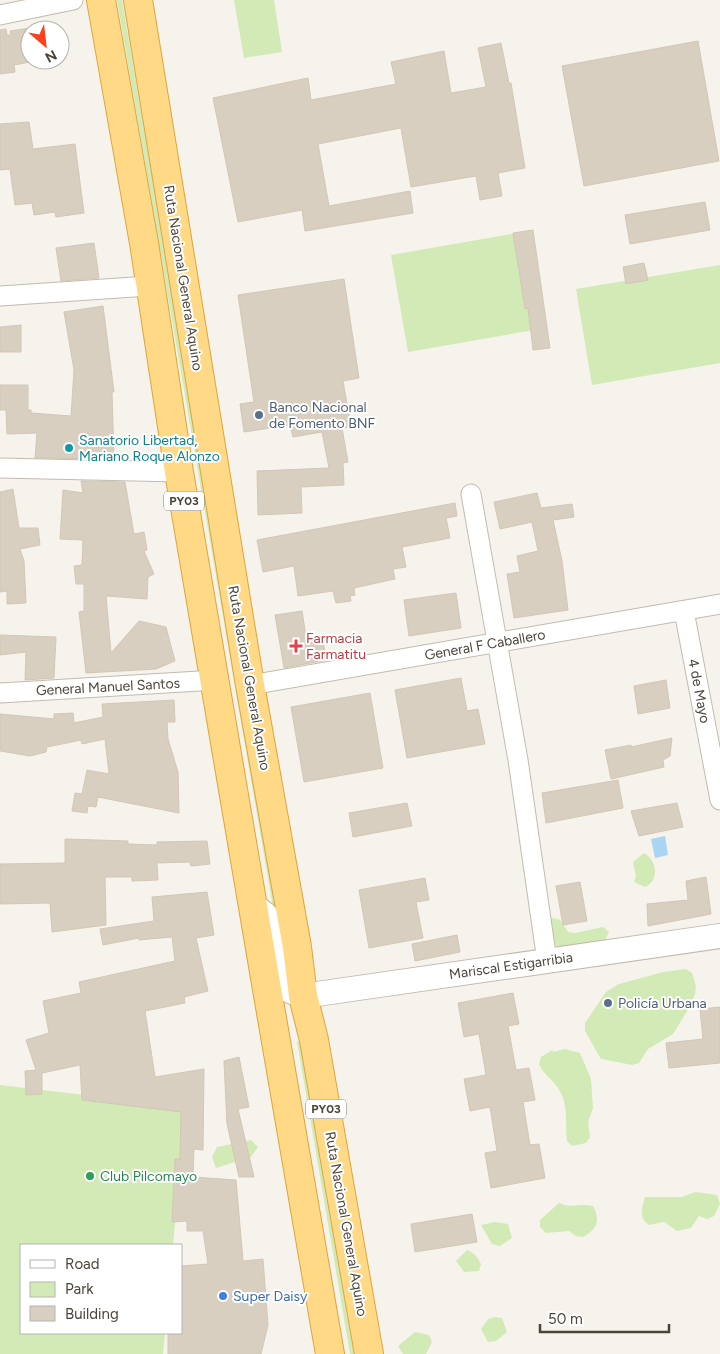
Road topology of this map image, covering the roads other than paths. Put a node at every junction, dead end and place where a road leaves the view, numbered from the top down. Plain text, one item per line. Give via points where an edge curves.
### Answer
1 (73, 0) edge
2 (101, 0) edge
3 (138, 0) edge
4 (0, 15) edge
5 (149, 286) junction
6 (0, 296) edge
7 (0, 468) edge
8 (179, 472) junction
9 (471, 494) dead end
10 (720, 604) edge
11 (684, 611) junction
12 (498, 643) junction
13 (216, 680) junction
14 (250, 685) junction
15 (0, 693) edge
16 (720, 800) edge
17 (253, 906) junction
18 (720, 936) edge
19 (547, 961) junction
20 (302, 996) junction
21 (280, 1065) junction
22 (330, 1354) edge
23 (369, 1354) edge

1 - 4 street
2 - 5 highway, PY03
3 - 14 highway, Ruta Nacional General Aquino / PY03
5 - 6 street
5 - 8 highway, PY03
7 - 8 street
8 - 13 highway, PY03
9 - 12 street
10 - 11 street, General F Caballero
11 - 12 street, General F Caballero
11 - 16 street, 4 de Mayo
12 - 14 street, General F Caballero
12 - 19 street
13 - 15 street, General Manuel Santos
13 - 17 highway, PY03
14 - 20 highway, Ruta Nacional General Aquino / PY03
17 - 20 street via 272,923 283,982 290,991
17 - 21 highway, PY03
18 - 19 street, Mariscal Estigarribia
19 - 20 street, Mariscal Estigarribia
20 - 21 highway via 288,1012 291,1039
20 - 23 highway, Ruta Nacional General Aquino / PY03 via 314,1040
21 - 22 highway, PY03

